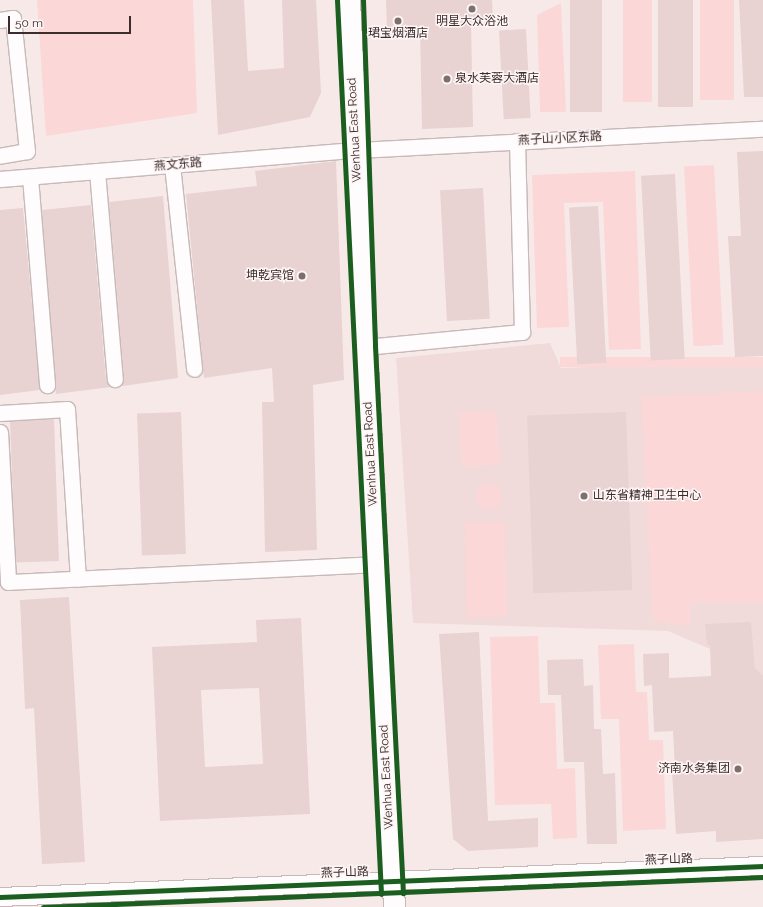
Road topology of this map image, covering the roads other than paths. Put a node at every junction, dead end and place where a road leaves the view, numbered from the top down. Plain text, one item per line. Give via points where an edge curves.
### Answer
1 (349, 0) edge
2 (0, 20) edge
3 (763, 129) edge
4 (516, 141) junction
5 (356, 150) junction
6 (0, 156) edge
7 (172, 165) junction
8 (98, 171) junction
9 (30, 177) junction
10 (0, 179) edge
11 (366, 347) junction
12 (194, 369) dead end
13 (115, 379) dead end
14 (47, 385) dead end
15 (0, 413) edge
16 (0, 432) edge
17 (376, 564) junction
18 (78, 579) junction
19 (763, 866) edge
20 (763, 877) edge
21 (394, 894) edge
22 (0, 897) edge
23 (44, 907) edge

1 - 5 main road, Wenhua East Road
2 - 6 street via 14,18 27,151
3 - 4 street, 燕子山小区东路
4 - 5 street, 燕子山小区东路
4 - 11 street via 522,332
5 - 7 street, 燕文东路
5 - 11 main road, Wenhua East Road
7 - 8 street, 燕文东路
7 - 12 street
8 - 9 street, 燕文东路
8 - 13 street
9 - 10 street, 燕文东路
9 - 14 street
11 - 17 main road, Wenhua East Road
15 - 18 street via 68,409
16 - 18 street via 8,582
17 - 18 street
17 - 21 main road, Wenhua East Road
19 - 21 street, 燕子山路
20 - 21 street
21 - 22 street, 燕子山路
21 - 23 street

